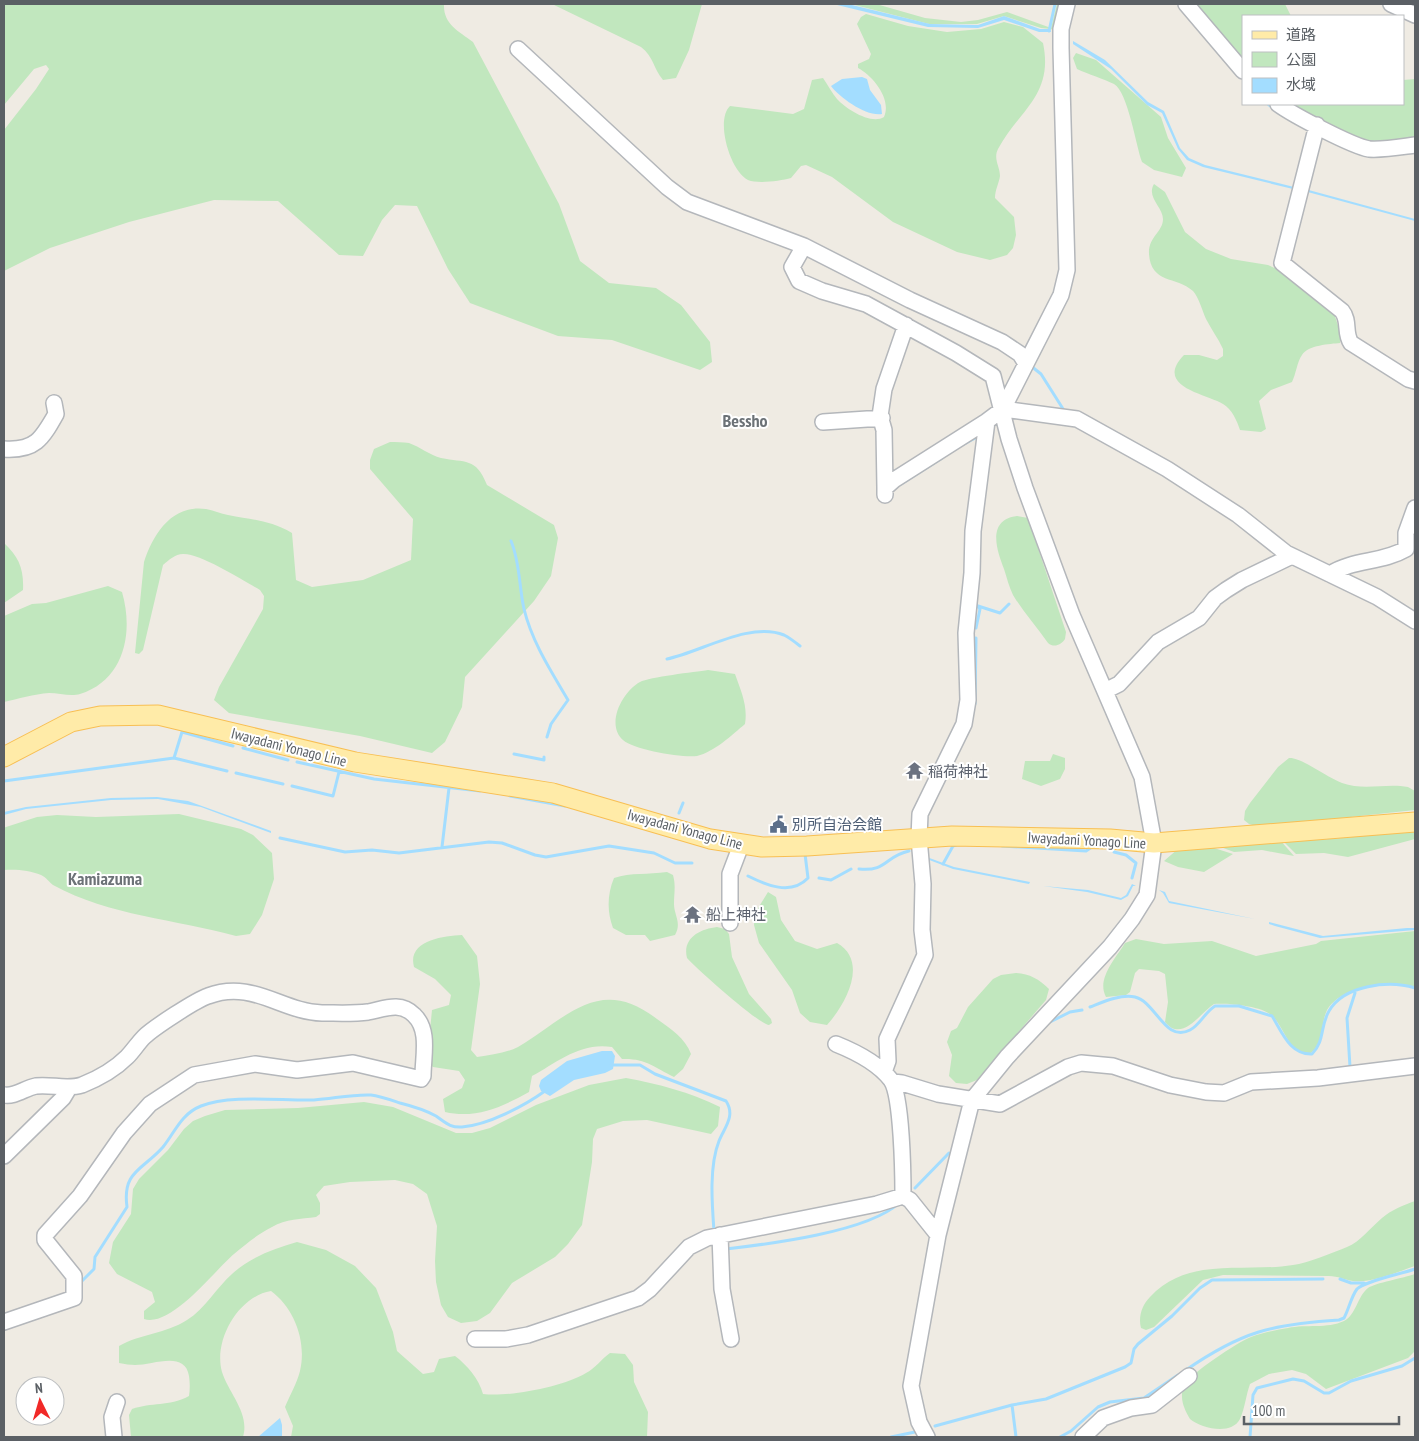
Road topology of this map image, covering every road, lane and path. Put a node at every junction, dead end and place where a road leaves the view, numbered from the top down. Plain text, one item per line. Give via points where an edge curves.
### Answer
1 (1067, 4) edge
2 (1186, 4) edge
3 (1391, 4) edge
4 (1415, 15) edge
5 (518, 50) dead end
6 (1242, 70) edge
7 (1280, 105) edge
8 (1317, 125) junction
9 (1415, 145) edge
10 (804, 246) junction
11 (906, 326) junction
12 (1024, 362) junction
13 (1415, 381) edge
14 (54, 404) dead end
15 (1003, 409) junction
16 (882, 418) junction
17 (988, 421) junction
18 (823, 422) dead end
19 (4, 449) edge
20 (1415, 508) edge
21 (1292, 556) junction
22 (1330, 574) junction
23 (1415, 621) edge
24 (1105, 691) junction
25 (4, 757) edge
26 (1415, 822) edge
27 (919, 838) junction
28 (1154, 844) junction
29 (741, 845) junction
30 (730, 923) dead end
31 (836, 1044) dead end
32 (1415, 1066) edge
33 (888, 1077) junction
34 (69, 1088) junction
35 (4, 1095) edge
36 (972, 1100) junction
37 (4, 1156) edge
38 (903, 1196) junction
39 (938, 1235) junction
40 (720, 1236) junction
41 (4, 1322) edge
42 (475, 1339) dead end
43 (731, 1339) dead end
44 (1189, 1376) dead end
45 (118, 1402) dead end
46 (114, 1437) edge
47 (927, 1437) edge
48 (1083, 1437) edge

1 - 12 street via 1061,48 1067,270 1060,295
2 - 6 street
3 - 4 street
5 - 10 street via 679,196
7 - 8 street
8 - 9 street via 1367,148
8 - 13 street via 1282,263 1342,311 1351,343
10 - 11 street via 792,267 799,281 866,304
10 - 12 street via 1002,342 1020,354
11 - 15 street via 990,373
11 - 16 street via 884,389
12 - 15 street
14 - 19 street via 56,414 37,442 24,448
15 - 17 street
15 - 21 street via 1077,419 1167,469 1238,515
15 - 24 street via 1025,488 1072,615
16 - 17 street via 885,492
16 - 18 street
17 - 27 street via 973,531 966,633 968,700 964,724 920,814
20 - 22 street via 1406,533 1406,549 1390,557 1342,566
21 - 22 street
21 - 24 street via 1226,590 1215,598 1200,618 1158,642 1119,684
22 - 23 street via 1377,597
24 - 28 street via 1142,778
25 - 29 main road, Iwayadani Yonago Line via 71,722 100,716 158,715 355,762 553,793
26 - 28 main road, Iwayadani Yonago Line
27 - 28 main road, Iwayadani Yonago Line via 1070,838
27 - 29 main road, Iwayadani Yonago Line via 807,846
27 - 33 street via 925,956 887,1038
28 - 36 street via 1147,895 1132,919 1110,947 1007,1056
29 - 30 street via 730,874
31 - 33 street via 856,1052
32 - 36 street via 1318,1078 1251,1082 1224,1093 1170,1085 1113,1066 1081,1063 1000,1104
33 - 36 street via 938,1094
33 - 38 street via 898,1112
34 - 35 street via 36,1086
34 - 37 street via 63,1098
34 - 41 street via 108,1071 127,1057 148,1033 202,998 220,992 265,995 320,1013 368,1012 391,1006 403,1008 414,1014 424,1028 424,1076 421,1079 353,1063 296,1070 255,1064 194,1076 168,1091 150,1104 124,1133 80,1196 45,1235 74,1276 74,1298
36 - 39 street
38 - 39 street via 910,1200
38 - 40 street
39 - 47 street via 911,1386 919,1422
40 - 42 street via 689,1247 638,1298 528,1335
40 - 43 street via 722,1289
44 - 48 street via 1152,1405 1103,1418
45 - 46 street via 112,1417

